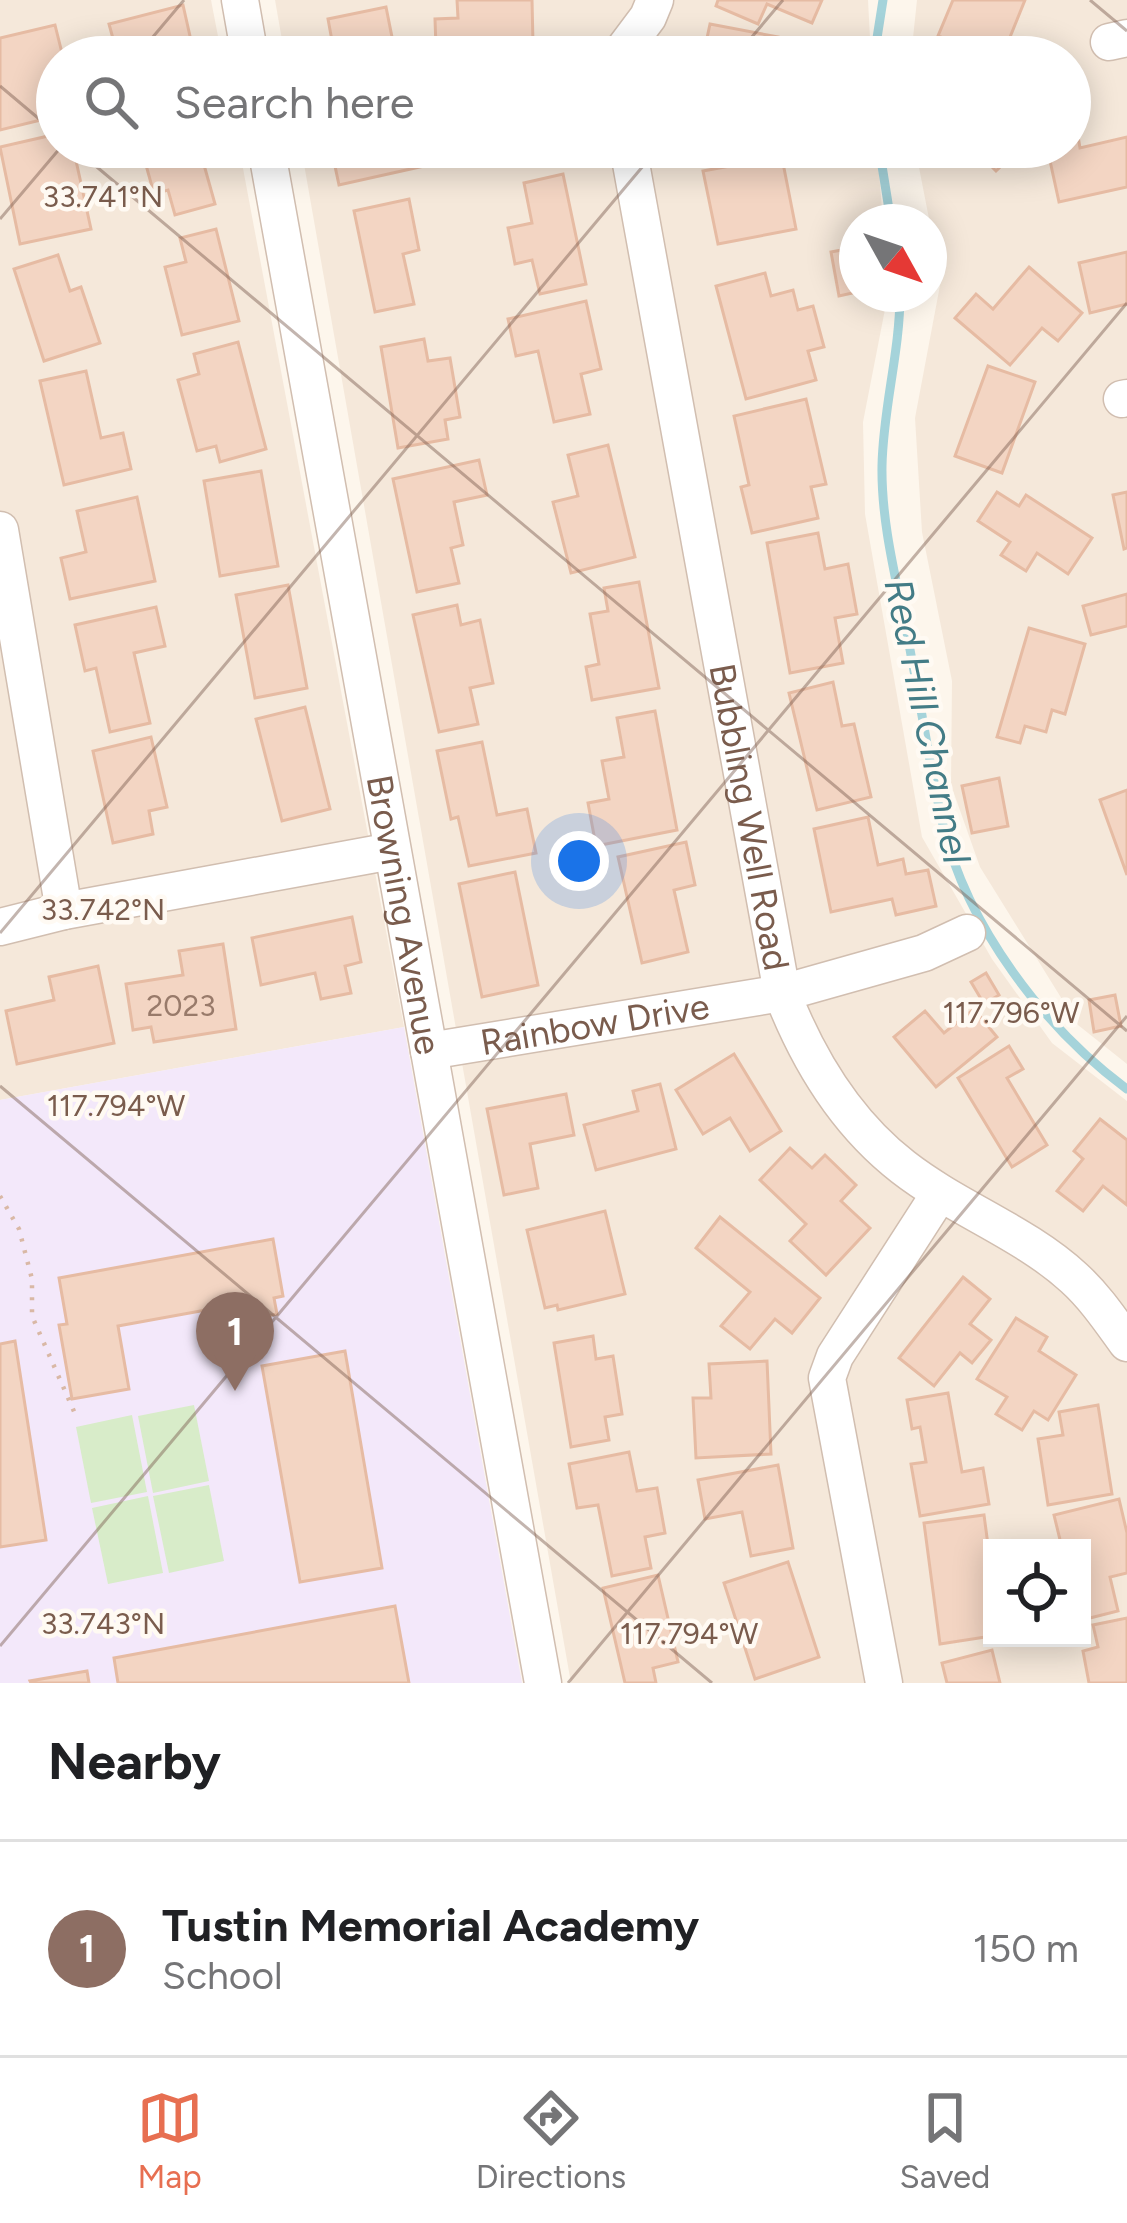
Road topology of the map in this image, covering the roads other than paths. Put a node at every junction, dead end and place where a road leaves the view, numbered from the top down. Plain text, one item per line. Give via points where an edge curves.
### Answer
1 (240, 0) edge
2 (623, 0) edge
3 (655, 0) edge
4 (246, 36) edge
5 (624, 36) edge
6 (636, 36) edge
7 (270, 168) edge
8 (632, 168) edge
9 (0, 530) edge
10 (392, 851) junction
11 (64, 910) junction
12 (0, 927) edge
13 (968, 932) dead end
14 (782, 993) junction
15 (429, 1051) junction
16 (940, 1192) junction
17 (1127, 1343) edge
18 (543, 1683) edge
19 (884, 1683) edge

1 - 4 street
2 - 5 street
3 - 6 street
7 - 10 street, Browning Avenue
8 - 14 street, Bubbling Well Road
9 - 11 street
10 - 11 street
10 - 15 street, Browning Avenue
11 - 12 street
13 - 14 street, Rainbow Drive via 924,953
14 - 15 street, Rainbow Drive
14 - 16 street, Bubbling Well Road via 814,1066 859,1126
15 - 18 street, Browning Avenue
16 - 17 street, Bubbling Well Road via 1073,1278
16 - 19 street via 827,1378

